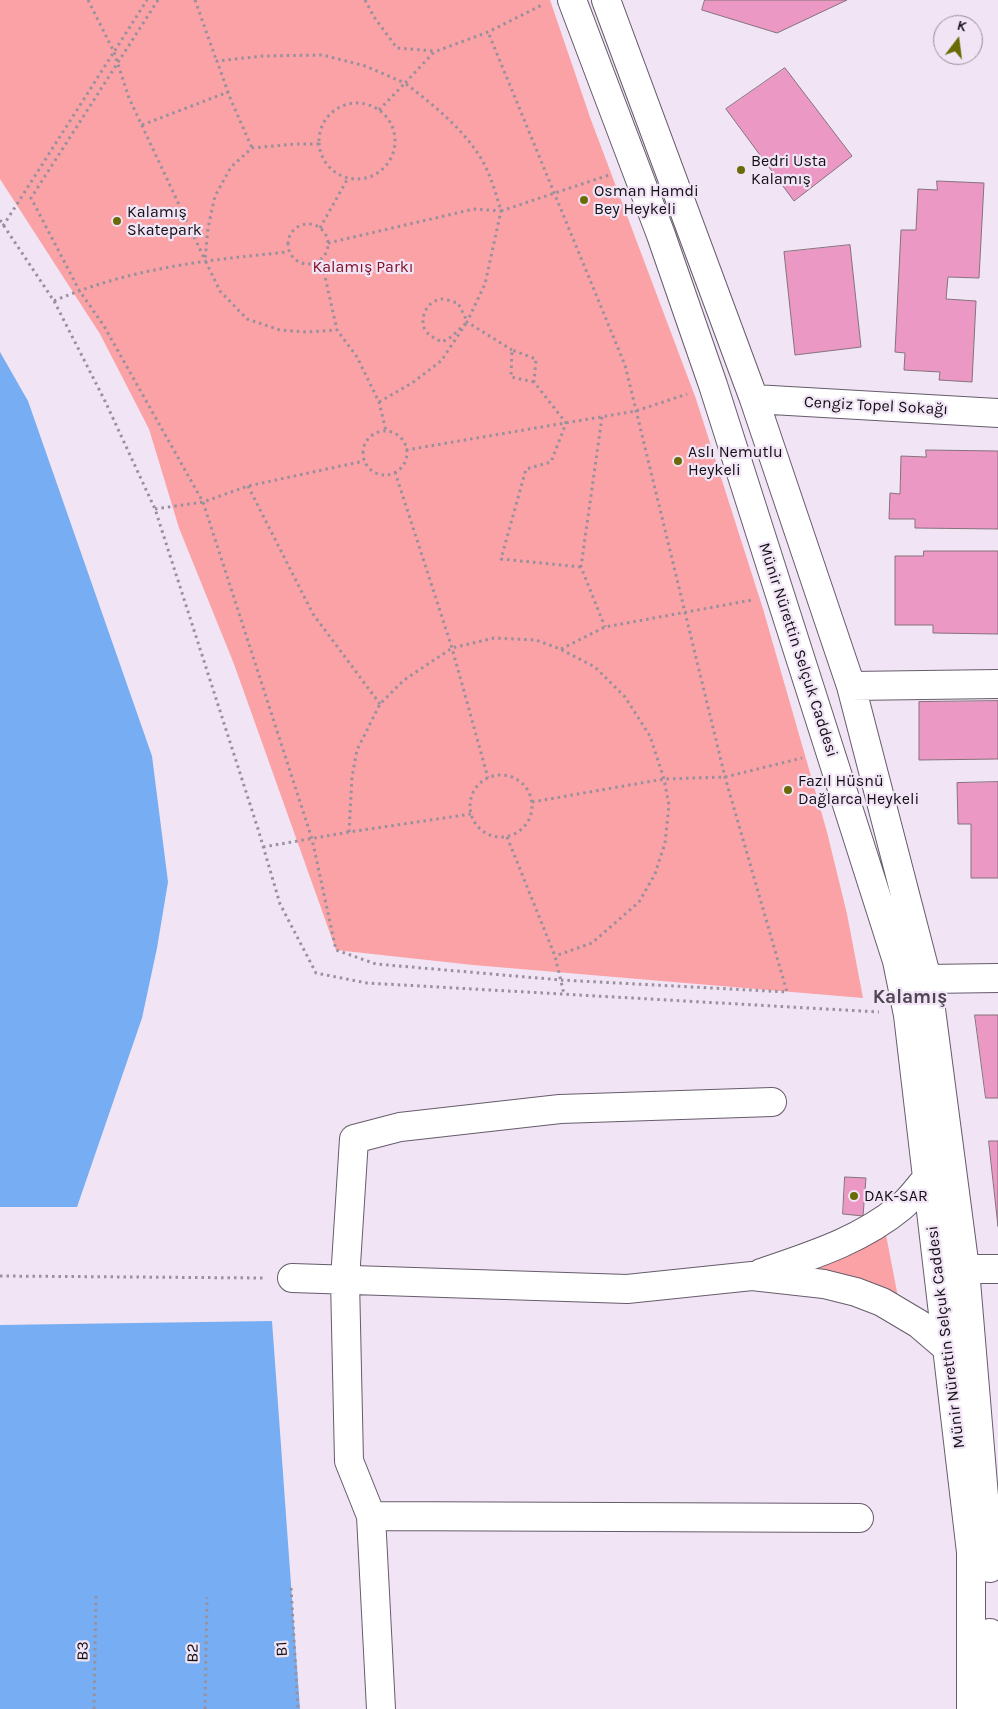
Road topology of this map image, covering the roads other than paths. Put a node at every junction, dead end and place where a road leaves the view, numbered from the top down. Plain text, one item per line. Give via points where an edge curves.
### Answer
1 (606, 0) edge
2 (561, 1) edge
3 (754, 399) junction
4 (998, 413) edge
5 (998, 684) edge
6 (851, 686) junction
7 (998, 978) edge
8 (927, 979) junction
9 (772, 1102) dead end
10 (927, 1178) junction
11 (965, 1269) junction
12 (998, 1269) edge
13 (752, 1276) junction
14 (292, 1278) road end
15 (345, 1280) junction
16 (947, 1348) junction
17 (371, 1516) junction
18 (859, 1518) dead end
19 (994, 1553) edge
20 (381, 1709) edge
21 (972, 1709) edge
22 (991, 1709) edge

1 - 3 street, Münir Nürettin Selçuk Caddesi
2 - 10 street, Münir Nürettin Selçuk Caddesi via 635,166 713,385 897,961 908,1015
3 - 4 street, Cengiz Topel Sokağı
3 - 6 street, Münir Nürettin Selçuk Caddesi
5 - 6 street
6 - 8 street, Münir Nürettin Selçuk Caddesi
7 - 8 street
8 - 11 street, Münir Nürettin Selçuk Caddesi
9 - 15 street via 560,1109 400,1127 354,1139
10 - 13 street via 902,1206 861,1234 828,1250
10 - 16 street, Münir Nürettin Selçuk Caddesi
11 - 12 street
11 - 19 street, Münir Nürettin Selçuk Caddesi
13 - 15 street via 627,1289
13 - 16 street via 824,1284 856,1292 882,1302 919,1324
14 - 15 street
15 - 17 street via 349,1461
16 - 21 street, Münir Nürettin Selçuk Caddesi via 971,1552
17 - 18 street
17 - 20 street
19 - 22 street, Münir Nürettin Selçuk Caddesi

